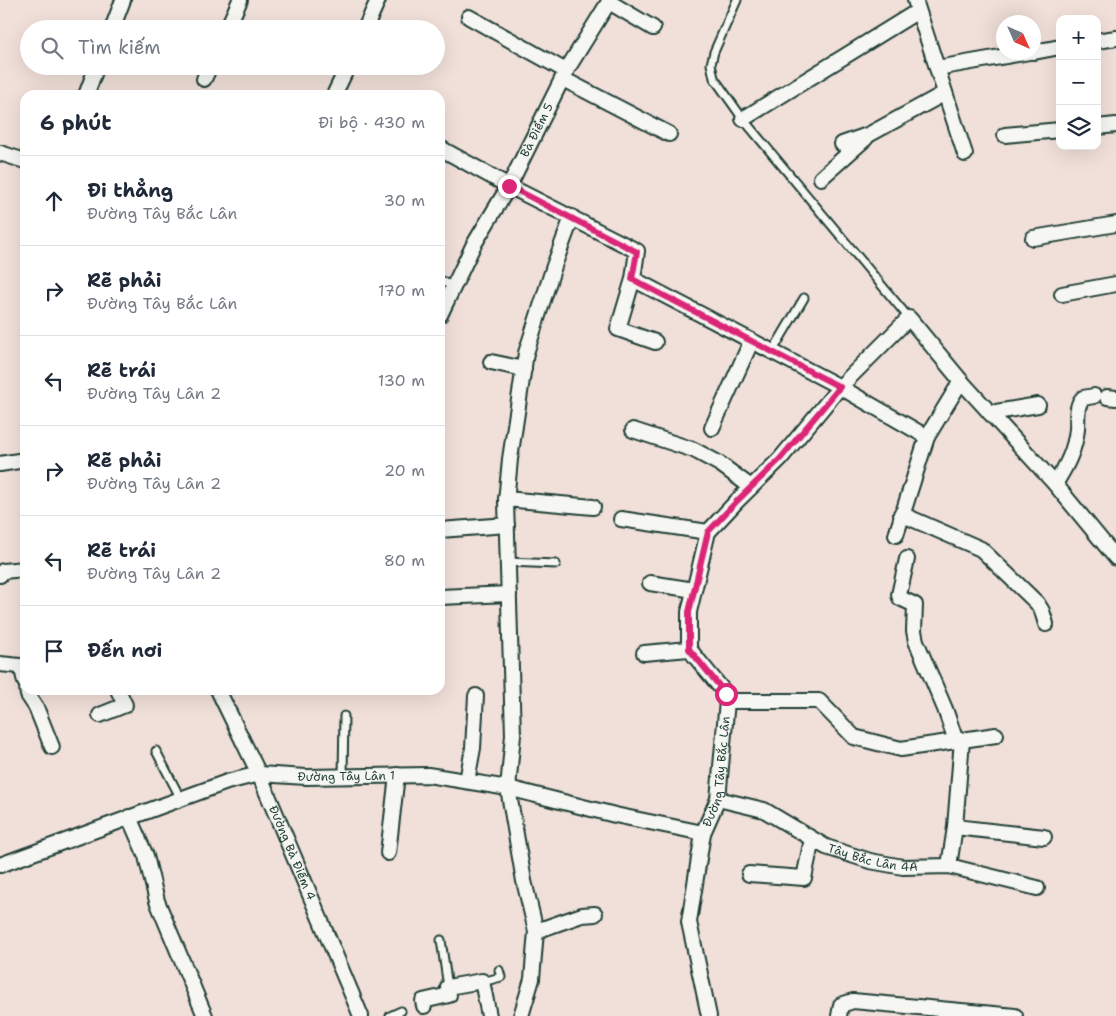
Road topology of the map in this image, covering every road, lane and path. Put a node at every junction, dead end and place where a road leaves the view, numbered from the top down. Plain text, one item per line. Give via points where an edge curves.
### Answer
1 (123, 0) edge
2 (240, 0) edge
3 (378, 0) edge
4 (737, 0) edge
5 (610, 1) edge
6 (916, 5) edge
7 (469, 17) dead end
8 (115, 20) edge
9 (231, 20) edge
10 (369, 20) edge
11 (653, 28) dead end
12 (1116, 38) edge
13 (1101, 40) edge
14 (1056, 48) edge
15 (1041, 51) edge
16 (996, 58) edge
17 (937, 68) junction
18 (94, 75) edge
19 (345, 75) edge
20 (564, 75) junction
21 (88, 90) edge
22 (340, 90) edge
23 (945, 93) junction
24 (743, 118) junction
25 (1116, 125) edge
26 (1101, 126) edge
27 (1056, 130) edge
28 (669, 134) dead end
29 (870, 134) junction
30 (1005, 135) dead end
31 (842, 144) dead end
32 (0, 152) edge
33 (445, 154) edge
34 (965, 154) dead end
35 (20, 159) edge
36 (821, 178) dead end
37 (509, 186) junction
38 (572, 217) junction
39 (1116, 224) edge
40 (1033, 238) dead end
41 (632, 279) junction
42 (445, 282) edge
43 (1116, 284) edge
44 (454, 287) junction
45 (1062, 294) dead end
46 (804, 298) dead end
47 (445, 306) edge
48 (909, 318) junction
49 (655, 342) dead end
50 (752, 342) junction
51 (772, 352) junction
52 (491, 362) dead end
53 (524, 369) junction
54 (961, 382) junction
55 (840, 387) junction
56 (1106, 397) edge
57 (1038, 405) dead end
58 (990, 413) junction
59 (712, 428) dead end
60 (633, 430) dead end
61 (927, 437) junction
62 (20, 461) edge
63 (0, 464) edge
64 (1055, 484) junction
65 (751, 487) junction
66 (506, 499) junction
67 (593, 507) dead end
68 (901, 514) junction
69 (621, 519) dead end
70 (507, 525) junction
71 (445, 530) edge
72 (708, 532) junction
73 (896, 535) dead end
74 (1116, 558) edge
75 (907, 559) dead end
76 (508, 562) junction
77 (556, 564) dead end
78 (20, 570) edge
79 (0, 575) edge
80 (650, 583) dead end
81 (694, 590) junction
82 (509, 594) junction
83 (445, 597) edge
84 (1046, 624) dead end
85 (689, 649) junction
86 (644, 653) dead end
87 (0, 664) edge
88 (20, 666) edge
89 (28, 695) edge
90 (120, 695) edge
91 (220, 695) edge
92 (476, 696) dead end
93 (727, 701) junction
94 (100, 715) dead end
95 (344, 716) dead end
96 (996, 735) dead end
97 (959, 740) junction
98 (52, 747) dead end
99 (156, 751) dead end
100 (259, 774) junction
101 (397, 775) junction
102 (343, 776) junction
103 (467, 781) junction
104 (508, 788) junction
105 (181, 799) junction
106 (718, 799) junction
107 (130, 818) junction
108 (955, 827) junction
109 (703, 833) junction
110 (1044, 836) dead end
111 (812, 839) junction
112 (388, 853) dead end
113 (0, 865) edge
114 (949, 866) junction
115 (750, 874) dead end
116 (1037, 888) dead end
117 (595, 914) dead end
118 (536, 931) junction
119 (441, 940) dead end
120 (499, 970) dead end
121 (482, 982) junction
122 (448, 987) junction
123 (424, 1006) dead end
124 (402, 1011) dead end
125 (205, 1016) edge
126 (361, 1016) edge
127 (390, 1016) edge
128 (489, 1016) edge
129 (521, 1016) edge
130 (709, 1016) edge
131 (839, 1016) edge
132 (1016, 1016) edge

1 - 8 street
2 - 9 street
3 - 10 street
4 - 24 lane via 718,40 711,64 714,78
5 - 11 street
5 - 20 street, Bà Điểm 5
6 - 17 street
6 - 24 street
7 - 20 street
12 - 13 street
14 - 15 street
16 - 17 street
17 - 23 street
18 - 21 street
19 - 22 street
20 - 28 street
20 - 37 street, Bà Điểm 5
23 - 29 street
23 - 34 street
24 - 48 lane
25 - 26 street
27 - 30 street
29 - 31 street
29 - 36 street
32 - 35 street
33 - 37 street
37 - 38 street
37 - 44 street, Bà Điểm 5 via 473,246
38 - 41 street via 637,252
38 - 53 street via 529,344
39 - 40 street
41 - 49 street via 618,330
41 - 50 street
42 - 44 lane
43 - 45 street
44 - 47 street, Bà Điểm 5
46 - 51 lane
48 - 54 street
48 - 55 street
50 - 51 street
50 - 59 street
51 - 55 street
52 - 53 street
53 - 66 street
54 - 58 street
54 - 61 street
55 - 61 street
55 - 65 street via 780,459
56 - 64 street via 1083,398 1078,404 1075,444
57 - 58 street
58 - 64 street
60 - 65 street via 694,450
61 - 68 street
62 - 63 street
64 - 74 street
65 - 72 street
66 - 67 street
66 - 70 street
68 - 73 street
68 - 84 street via 982,549 1038,603
69 - 72 street
70 - 71 street
70 - 76 street
72 - 81 street
75 - 97 street via 899,595 915,605 916,641
76 - 77 lane
76 - 82 street
78 - 79 street
80 - 81 street
81 - 85 street via 689,612
82 - 83 street
82 - 104 street via 513,735
85 - 86 street
85 - 93 street, Đường Tây Bắc Lân via 726,694
87 - 88 street
89 - 98 street via 36,706
90 - 94 street via 125,705
91 - 100 street, Đường Bà Điểm 4
92 - 103 street
93 - 97 street via 819,702 854,737 901,749
93 - 106 street, Đường Tây Bắc Lân
95 - 102 lane
96 - 97 street
97 - 108 street
99 - 105 lane
100 - 102 street, Đường Tây Lân 1
100 - 105 street, Đường Tây Lân 1
100 - 126 street, Đường Bà Điểm 4
101 - 102 street, Đường Tây Lân 1
101 - 103 street, Đường Tây Lân 1 via 428,775
101 - 112 street
103 - 104 street, Đường Tây Lân 1
104 - 109 street, Đường Tây Lân 1
104 - 118 street
105 - 107 street, Đường Tây Lân 1
106 - 109 street, Đường Tây Bắc Lân
106 - 111 street, Tây Bắc Lân 4A via 764,810
107 - 113 street, Đường Tây Lân 1
107 - 125 street via 146,856 157,901
108 - 110 street
108 - 114 street
109 - 130 street, Đường Tây Bắc Lân via 689,922
111 - 114 street, Tây Bắc Lân 4A via 826,847 903,867
111 - 115 street via 804,878
114 - 116 street, Tây Bắc Lân 4A
117 - 118 street via 582,915
118 - 129 street via 532,979
119 - 122 lane
120 - 121 lane via 501,977
121 - 122 street
121 - 128 street
122 - 123 street via 450,994 423,1001
124 - 127 lane
131 - 132 street via 841,1005 853,1001

